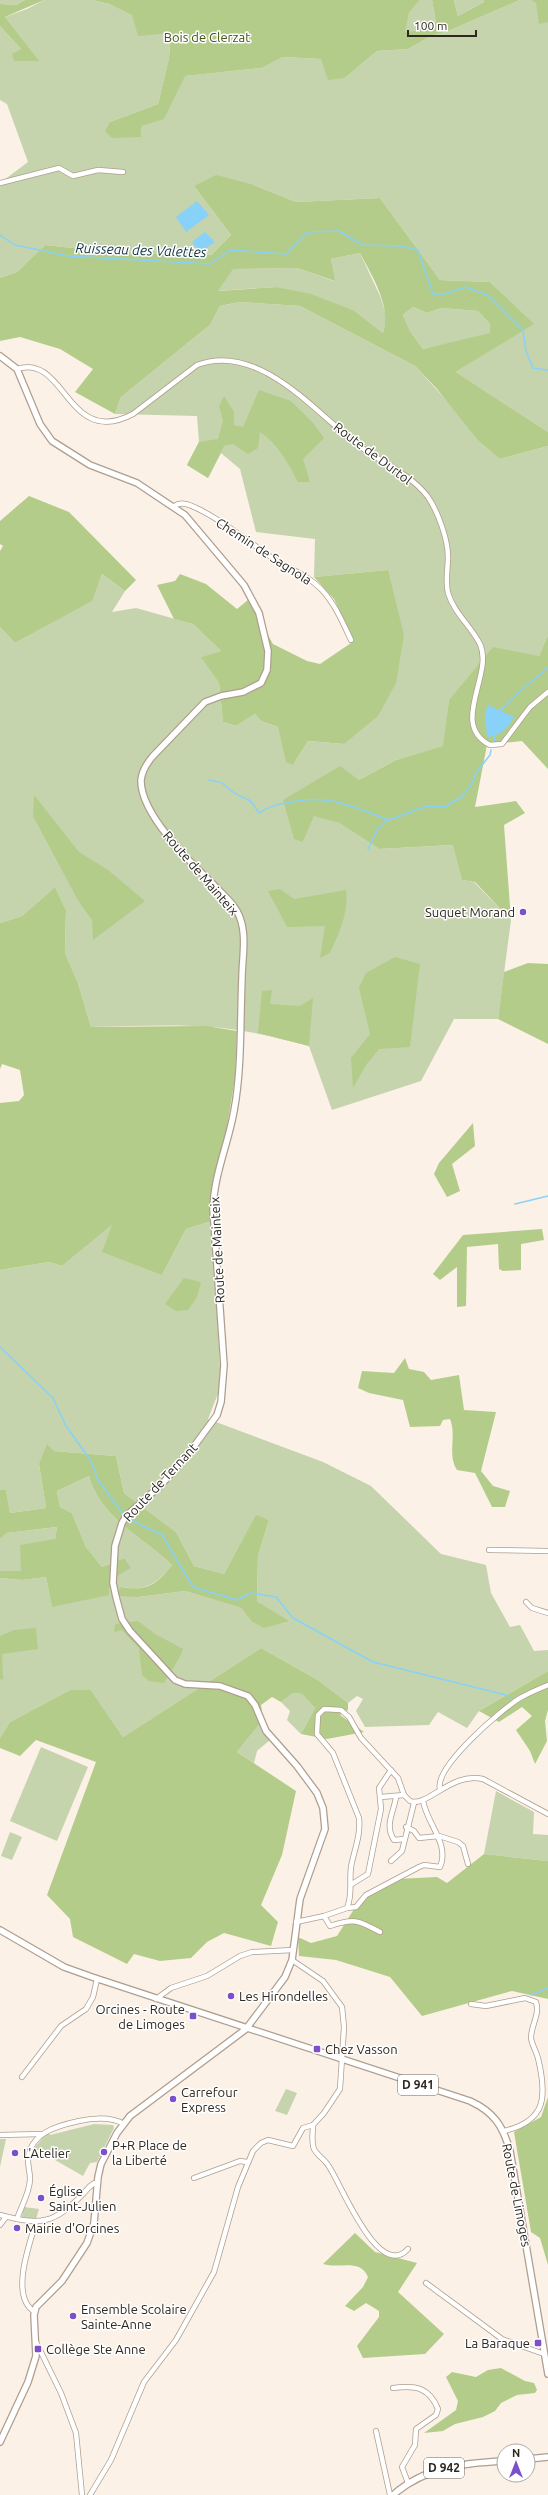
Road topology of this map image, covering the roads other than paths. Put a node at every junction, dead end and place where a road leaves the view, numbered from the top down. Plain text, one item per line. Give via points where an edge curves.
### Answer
1 (123, 172) dead end
2 (0, 183) edge
3 (0, 356) edge
4 (17, 369) junction
5 (174, 506) junction
6 (350, 640) dead end
7 (548, 692) edge
8 (217, 1415) joint
9 (490, 1550) dead end
10 (548, 1551) edge
11 (526, 1602) dead end
12 (548, 1613) edge
13 (548, 1685) edge
14 (391, 1770) junction
15 (440, 1789) junction
16 (404, 1794) junction
17 (381, 1797) junction
18 (396, 1797) junction
19 (423, 1801) junction
20 (414, 1803) junction
21 (548, 1814) edge
22 (406, 1827) junction
23 (438, 1836) junction
24 (404, 1839) junction
25 (392, 1861) dead end
26 (468, 1864) dead end
27 (352, 1884) junction
28 (347, 1908) junction
29 (324, 1916) junction
30 (296, 1922) junction
31 (0, 1930) edge
32 (380, 1932) dead end
33 (293, 1950) junction
34 (292, 1960) junction
35 (97, 1979) junction
36 (156, 1999) junction
37 (471, 2004) dead end
38 (246, 2029) junction
39 (341, 2060) junction
40 (22, 2077) dead end
41 (124, 2124) junction
42 (313, 2125) junction
43 (504, 2131) junction
44 (41, 2134) junction
45 (0, 2135) edge
46 (247, 2162) junction
47 (194, 2178) dead end
48 (98, 2182) junction
49 (0, 2215) edge
50 (6, 2217) junction
51 (17, 2219) junction
52 (36, 2222) junction
53 (0, 2225) edge
54 (408, 2249) dead end
55 (426, 2284) dead end
56 (34, 2312) junction
57 (36, 2342) junction
58 (544, 2354) junction
59 (548, 2374) edge
60 (393, 2388) dead end
61 (376, 2431) dead end
62 (0, 2442) edge
63 (548, 2457) edge
64 (536, 2458) edge
65 (496, 2462) edge
66 (408, 2483) junction
67 (82, 2495) edge
68 (90, 2495) edge
69 (390, 2495) edge
70 (394, 2495) edge

1 - 2 street via 98,170 73,176 59,168
3 - 4 main road
4 - 5 main road, Route de Mainteix via 40,424 52,441 81,460 137,483
4 - 7 street, Route de Durtol via 30,367 42,372 57,382 80,412 89,418 107,421 133,414 192,368 206,362 239,363 275,378 295,391 356,443 412,482 428,497 448,547 448,593 483,654 482,674 472,703 479,737 490,745 502,744 530,707
5 - 6 street, Chemin de Sagnola via 185,504 210,516 248,539 272,558 300,572 322,590 341,618
5 - 8 main road, Route de Mainteix via 199,531 253,598 266,634 268,651 267,670 261,683 244,692 205,702 146,764 141,780 149,808 176,848 236,909 243,926 238,1082 234,1112 214,1190 213,1208 224,1365 223,1389
8 - 30 main road, Route de Ternant via 162,1484 126,1516 115,1546 113,1583 122,1619 168,1674 185,1684 220,1686 248,1696 255,1705 266,1731 317,1793 324,1813 325,1829 300,1898
9 - 10 street
11 - 12 street via 532,1608
13 - 15 street via 510,1705 464,1748 451,1761 442,1776
14 - 16 street via 398,1778
14 - 17 street via 379,1788
14 - 27 street via 360,1738 349,1717 341,1710 324,1709 318,1715 317,1734 333,1753 359,1818 358,1843 351,1870
15 - 19 street
15 - 21 street via 462,1779 477,1778
16 - 18 street
16 - 20 street
17 - 18 street
17 - 27 street via 368,1874
18 - 24 street via 390,1818 390,1832 394,1840
19 - 20 street
19 - 23 street via 426,1814
20 - 22 street
22 - 23 street via 414,1831 419,1838
22 - 24 street
23 - 26 street via 463,1846
23 - 28 street via 443,1854 440,1867 419,1867 366,1895 356,1907
24 - 25 street via 402,1851
27 - 28 street
28 - 29 street
29 - 30 street
29 - 32 street via 330,1926 357,1920
30 - 33 main road, Route de Ternant
31 - 35 main road, Route de Limoges / D 941 via 64,1967
33 - 34 main road, Route de Ternant
33 - 36 street via 252,1952 240,1956 207,1976 171,1988
34 - 38 main road, Route de Ternant via 285,1977
34 - 39 street via 323,1981 342,2007 344,2038
35 - 36 main road, Route de Limoges / D 941
35 - 40 street via 93,1997 86,2009 61,2026
36 - 38 main road, Route de Limoges / D 941
37 - 43 street via 486,2006 525,1998 536,2002 531,2036 542,2079 541,2106 537,2115
38 - 39 main road, Route de Limoges / D 941
38 - 41 main road, Route de Ternant
39 - 42 street via 340,2089 332,2104
39 - 43 main road, Route de Limoges / D 941 via 480,2106 495,2116
41 - 44 street via 116,2120 89,2119 62,2125
41 - 48 main road via 101,2164
42 - 46 street via 303,2128 293,2146 275,2140 261,2143
42 - 54 street via 314,2149 328,2165 355,2218 382,2252 397,2256 403,2255
43 - 58 main road, Route de Limoges / D 941 via 510,2151
44 - 45 street
44 - 51 street via 31,2148 28,2158 29,2186
46 - 47 street via 240,2161
46 - 68 street via 214,2272 176,2340 144,2382 111,2460
48 - 52 street via 91,2185 64,2213
48 - 56 main road via 93,2228 87,2243 66,2276 40,2300
49 - 50 street
50 - 51 street
50 - 53 street
51 - 52 street
52 - 56 street via 21,2278 28,2305
55 - 58 street via 502,2339
56 - 57 main road
57 - 62 main road via 36,2356 30,2376
57 - 67 street via 61,2393 76,2433
58 - 59 main road, Route de Limoges / D 941
60 - 66 street via 416,2386 430,2395 438,2409 436,2415 420,2424 415,2432 415,2445 402,2467
61 - 69 street
63 - 64 main road
65 - 66 main road, D 942 via 438,2469
66 - 70 main road, D 942

